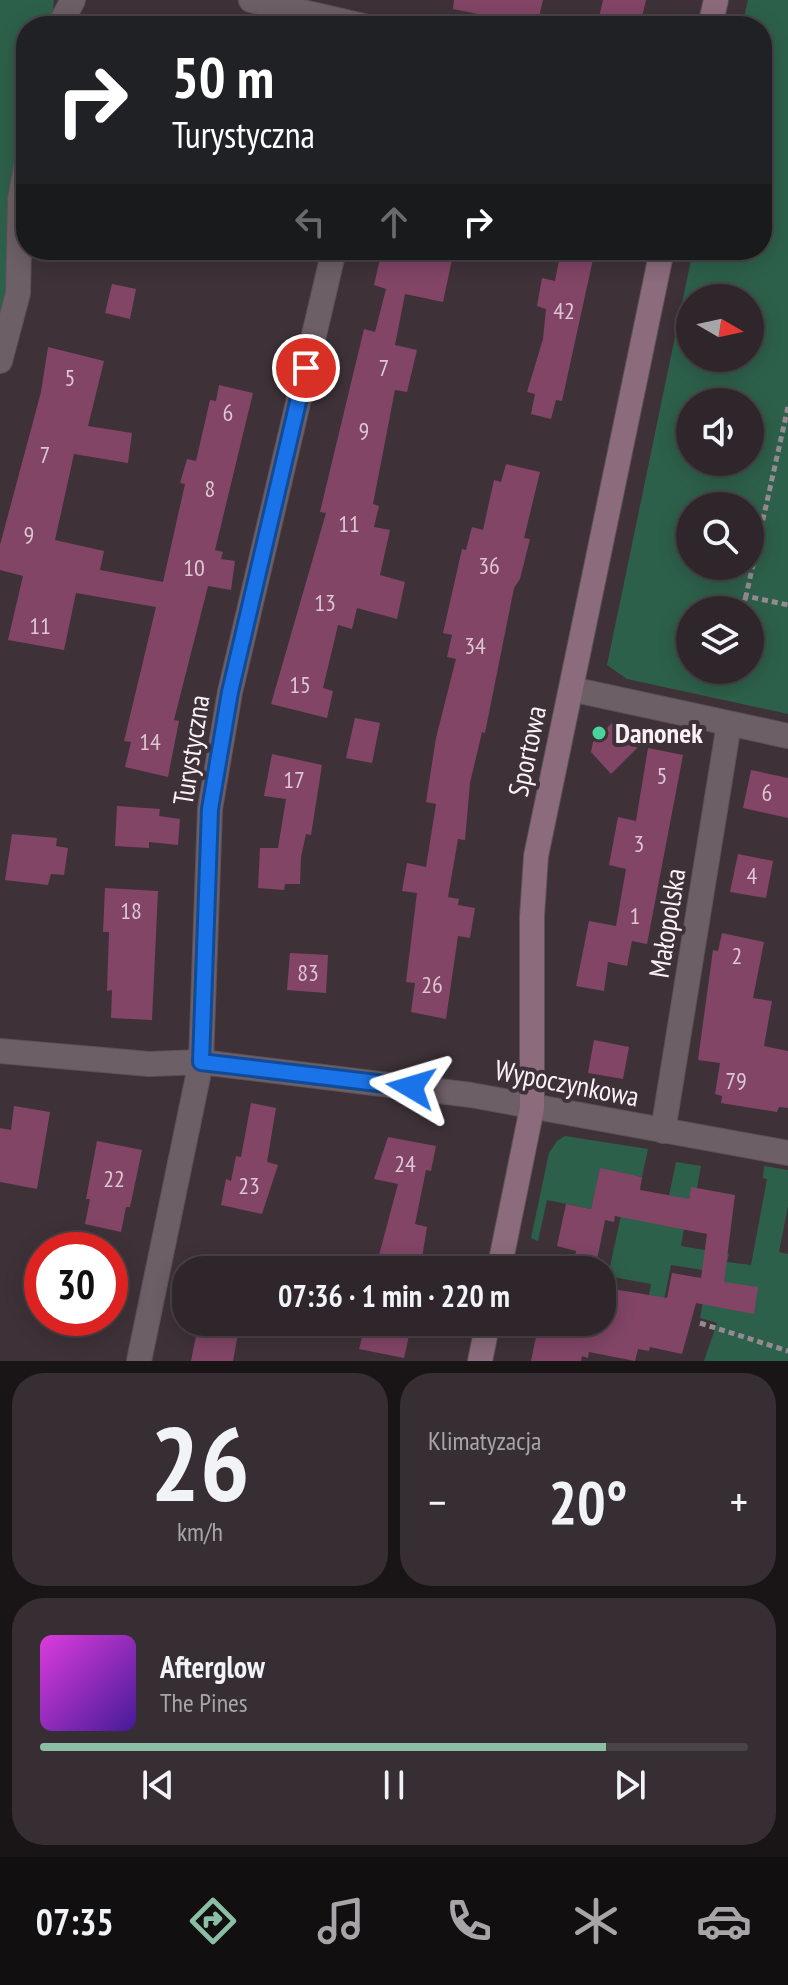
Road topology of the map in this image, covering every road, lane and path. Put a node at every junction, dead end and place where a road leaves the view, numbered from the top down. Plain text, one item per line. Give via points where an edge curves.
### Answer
1 (251, 0) edge
2 (320, 16) edge
3 (19, 260) edge
4 (332, 260) edge
5 (660, 260) edge
6 (0, 361) edge
7 (788, 407) edge
8 (746, 596) edge
9 (764, 600) edge
10 (788, 605) edge
11 (571, 689) junction
12 (729, 724) junction
13 (788, 736) edge
14 (0, 1051) edge
15 (201, 1062) junction
16 (532, 1108) junction
17 (663, 1131) junction
18 (788, 1153) edge
19 (502, 1256) edge
20 (700, 1323) dead end
21 (485, 1336) edge
22 (788, 1351) edge
23 (139, 1361) edge
24 (480, 1361) edge

1 - 2 street
3 - 6 street via 18,293
4 - 15 street, Turystyczna via 230,692 210,809
5 - 11 street, Sportowa
7 - 8 path
9 - 10 path
11 - 12 street
11 - 16 street, Sportowa via 535,867
12 - 13 street
12 - 17 street, Małopolska
14 - 15 street, Wypoczynkowa via 149,1064
15 - 16 street, Wypoczynkowa via 471,1095
15 - 23 street, Turystyczna
16 - 17 street, Wypoczynkowa
16 - 19 street, Sportowa
17 - 18 street, Wypoczynkowa
20 - 22 path
21 - 24 street

